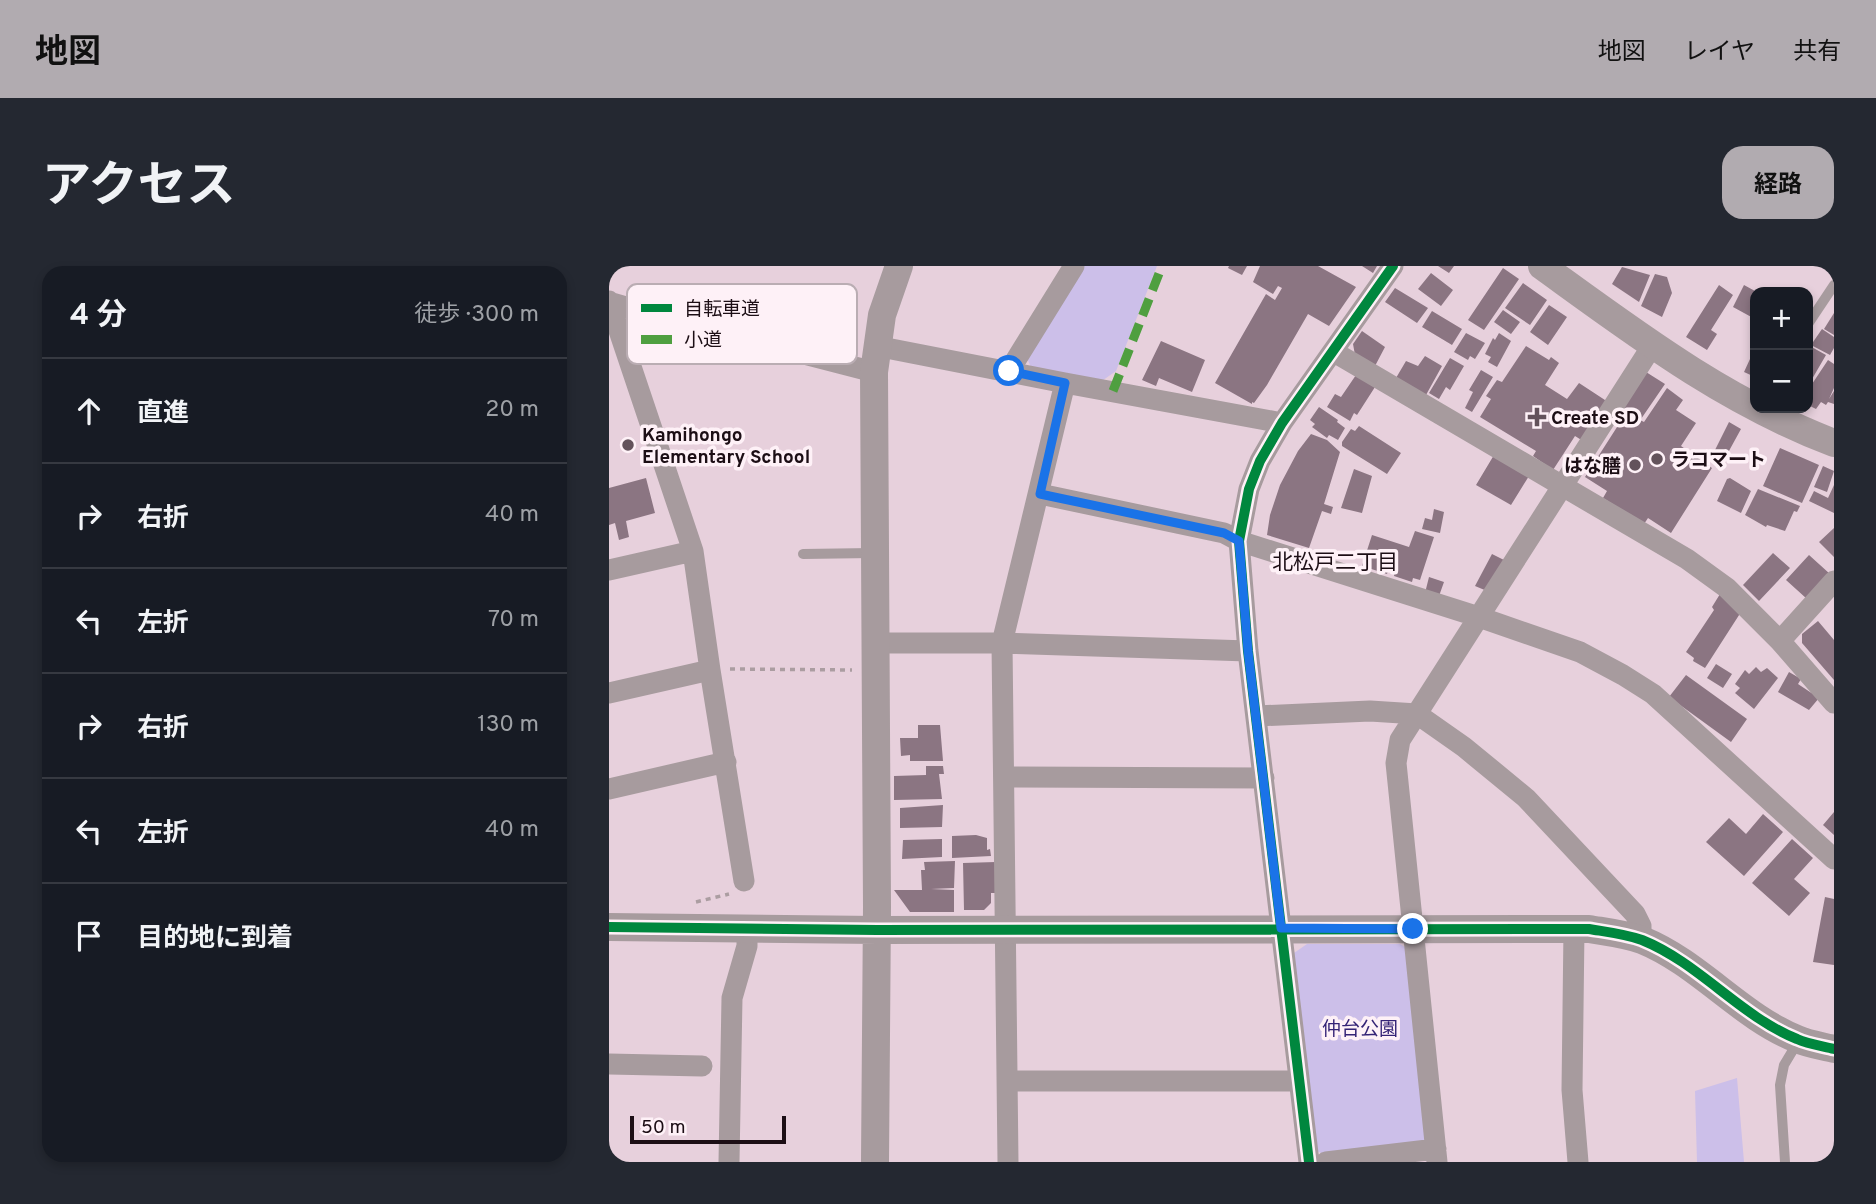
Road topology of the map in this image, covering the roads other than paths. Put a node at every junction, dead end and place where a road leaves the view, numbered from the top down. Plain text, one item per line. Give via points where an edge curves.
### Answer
1 (899, 266) edge
2 (1074, 266) edge
3 (1394, 266) edge
4 (1542, 266) edge
5 (1834, 285) edge
6 (609, 302) edge
7 (627, 307) edge
8 (1813, 316) edge
9 (1652, 346) junction
10 (1334, 352) junction
11 (627, 355) edge
12 (857, 356) edge
13 (875, 359) junction
14 (630, 364) edge
15 (1009, 371) junction
16 (1065, 383) junction
17 (1750, 405) edge
18 (1767, 413) edge
19 (1282, 423) junction
20 (1834, 443) edge
21 (1562, 485) junction
22 (1040, 494) junction
23 (1239, 541) junction
24 (694, 551) junction
25 (803, 554) dead end
26 (875, 554) junction
27 (609, 570) edge
28 (1834, 581) edge
29 (1479, 617) junction
30 (1780, 641) junction
31 (876, 643) junction
32 (1002, 643) junction
33 (1248, 651) junction
34 (710, 670) junction
35 (609, 693) edge
36 (1834, 703) edge
37 (1417, 713) junction
38 (1257, 716) junction
39 (726, 762) junction
40 (1004, 777) junction
41 (1264, 778) junction
42 (609, 789) edge
43 (1834, 859) edge
44 (738, 887) road end
45 (609, 927) edge
46 (747, 928) junction
47 (1281, 928) junction
48 (1006, 929) junction
49 (1413, 929) junction
50 (1574, 929) junction
51 (877, 930) junction
52 (1641, 940) junction
53 (1799, 1040) junction
54 (1834, 1049) edge
55 (609, 1064) edge
56 (702, 1066) dead end
57 (1298, 1081) junction
58 (1008, 1082) junction
59 (1436, 1156) edge
60 (729, 1162) edge
61 (875, 1162) edge
62 (1008, 1162) edge
63 (1309, 1162) edge
64 (1326, 1162) edge
65 (1578, 1162) edge
66 (1785, 1162) edge

1 - 13 street via 882,315
2 - 15 street
3 - 10 street
4 - 9 street
5 - 8 lane
6 - 7 street
6 - 11 street
9 - 17 street
9 - 21 street
10 - 19 street
10 - 21 street
12 - 13 street
13 - 15 street
13 - 26 street
14 - 24 street
15 - 16 street
16 - 19 street
16 - 22 street
18 - 20 street
19 - 23 street via 1249,489
21 - 29 street
21 - 30 street via 1687,559 1727,588
22 - 23 street via 1224,533
22 - 32 street
23 - 29 street
23 - 33 street
24 - 27 street
24 - 34 street
25 - 26 lane
26 - 31 street
28 - 30 street
29 - 37 street
29 - 43 street via 1580,652 1653,694
30 - 36 street
31 - 32 street
31 - 51 street
32 - 33 street
32 - 40 street
33 - 38 street
34 - 35 street
34 - 39 street
37 - 38 street
37 - 49 street via 1400,740 1396,764
37 - 52 street via 1526,798 1635,914
38 - 41 street
39 - 42 street
39 - 44 street
40 - 41 street
40 - 48 street
41 - 47 street
45 - 46 street
46 - 51 street
46 - 60 street via 747,946 732,998
47 - 48 street
47 - 49 street
47 - 57 street
48 - 51 street
48 - 58 street
49 - 50 street
49 - 59 street
50 - 52 street
50 - 65 street via 1571,1090
51 - 61 street
52 - 53 street via 1689,967 1770,1026
53 - 54 street
53 - 66 lane via 1784,1065 1780,1085
55 - 56 street
57 - 58 street
57 - 63 street
58 - 62 street
59 - 64 street

